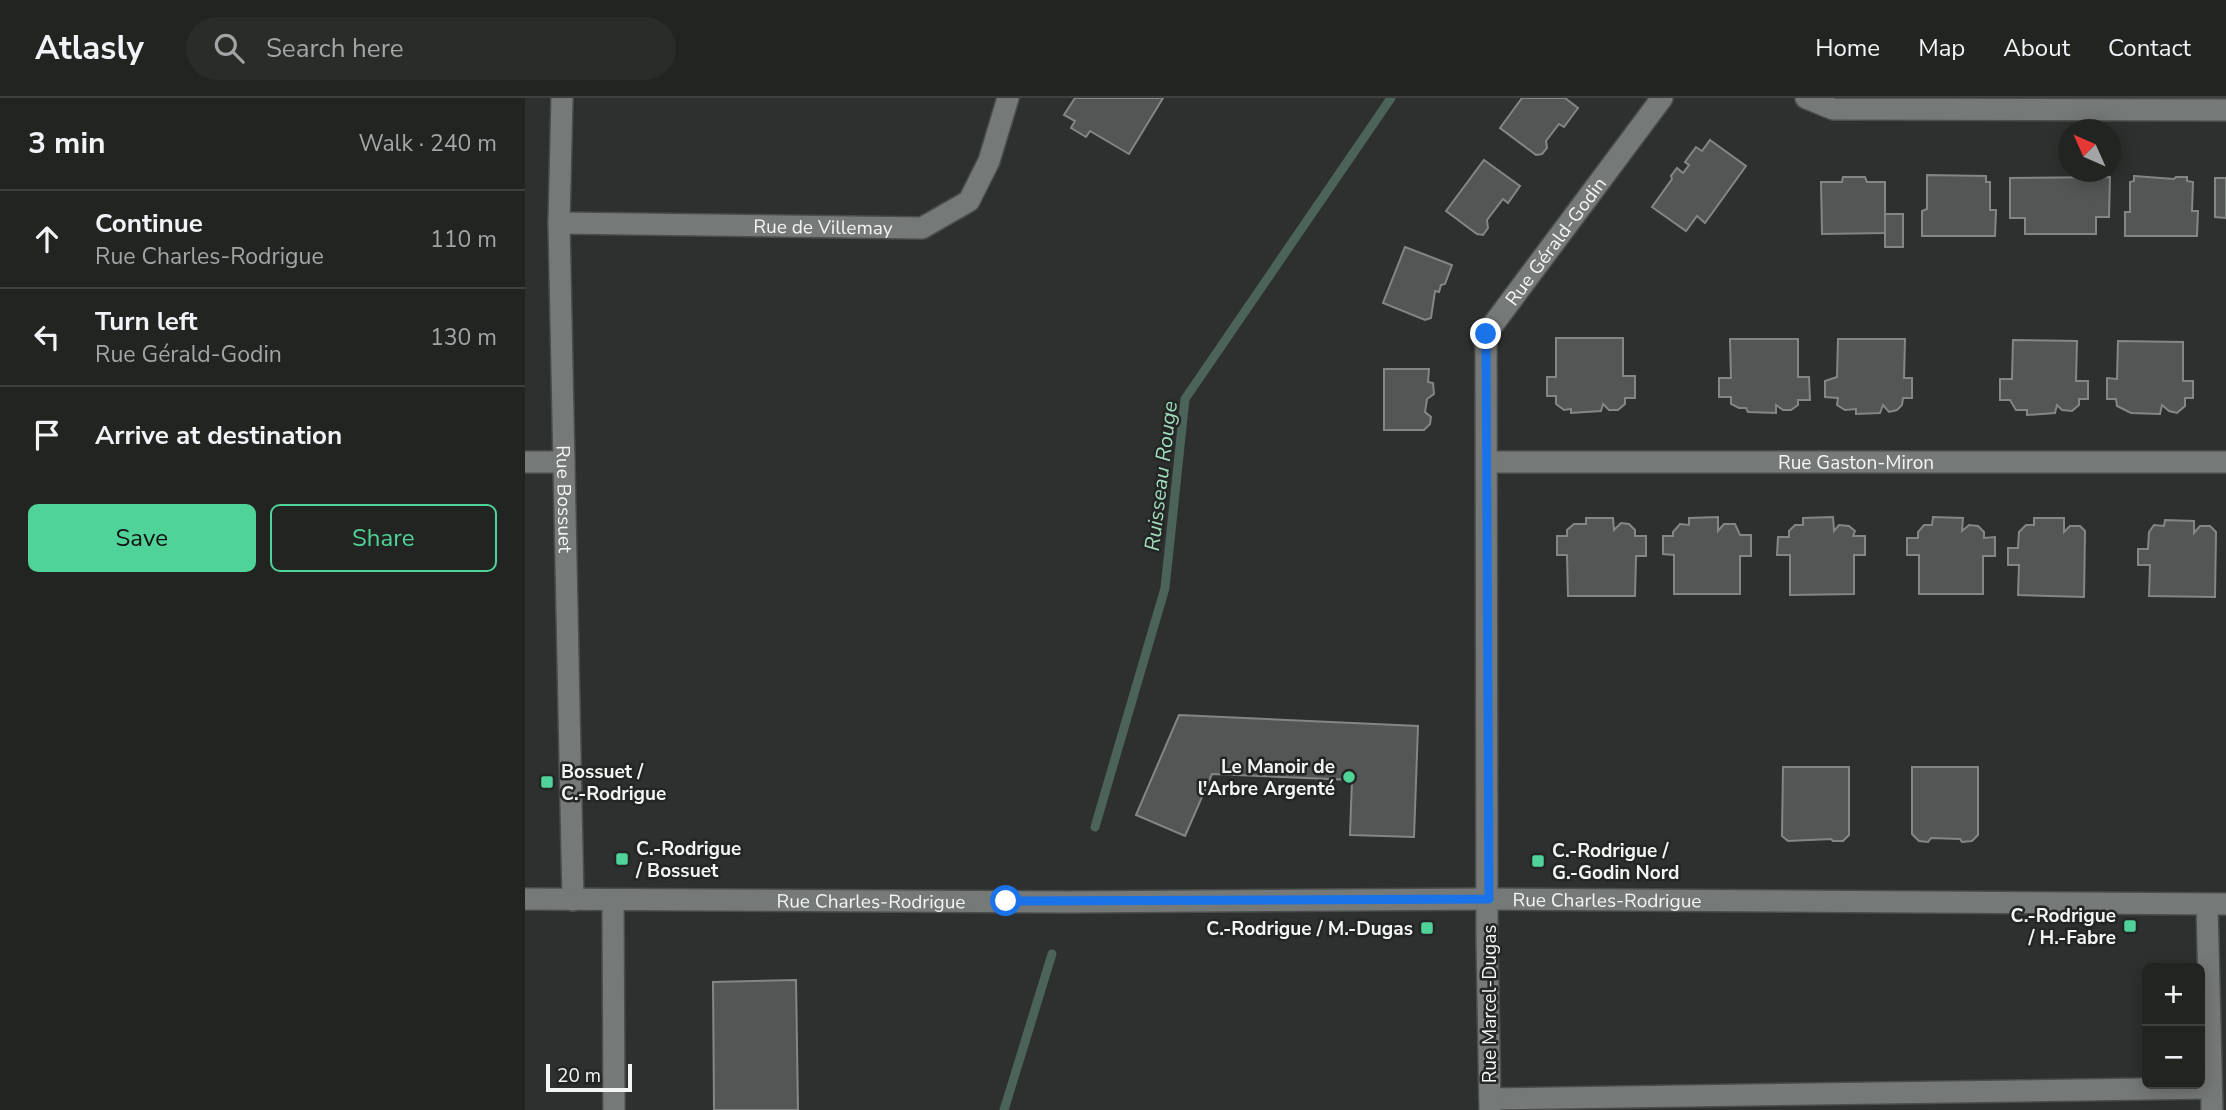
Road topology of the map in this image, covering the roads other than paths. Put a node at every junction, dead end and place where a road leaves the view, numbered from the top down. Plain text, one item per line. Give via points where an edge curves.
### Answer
1 (562, 98) edge
2 (1008, 98) edge
3 (1661, 98) edge
4 (1806, 98) edge
5 (2226, 110) edge
6 (559, 223) junction
7 (525, 462) edge
8 (564, 462) junction
9 (1487, 462) junction
10 (2226, 462) edge
11 (525, 899) edge
12 (1489, 899) junction
13 (573, 900) junction
14 (613, 900) junction
15 (2217, 904) edge
16 (2210, 1088) junction
17 (1490, 1104) edge
18 (614, 1110) edge
19 (2212, 1110) edge

1 - 6 street, Rue Bossuet
2 - 6 street, Rue de Villemay via 989,161 969,201 922,228
3 - 9 street, Rue Gérald-Godin via 1486,334
4 - 5 street via 1833,109
6 - 8 street, Rue Bossuet
7 - 8 street
8 - 13 street, Rue Bossuet
9 - 10 street, Rue Gaston-Miron
9 - 12 street, Rue Gérald-Godin
11 - 13 street, Rue Charles-Rodrigue
12 - 14 street, Rue Charles-Rodrigue
12 - 15 street, Rue Charles-Rodrigue
12 - 17 street, Rue Marcel-Dugas
13 - 14 street, Rue Charles-Rodrigue
14 - 18 street
15 - 16 street
16 - 17 street
16 - 19 street

